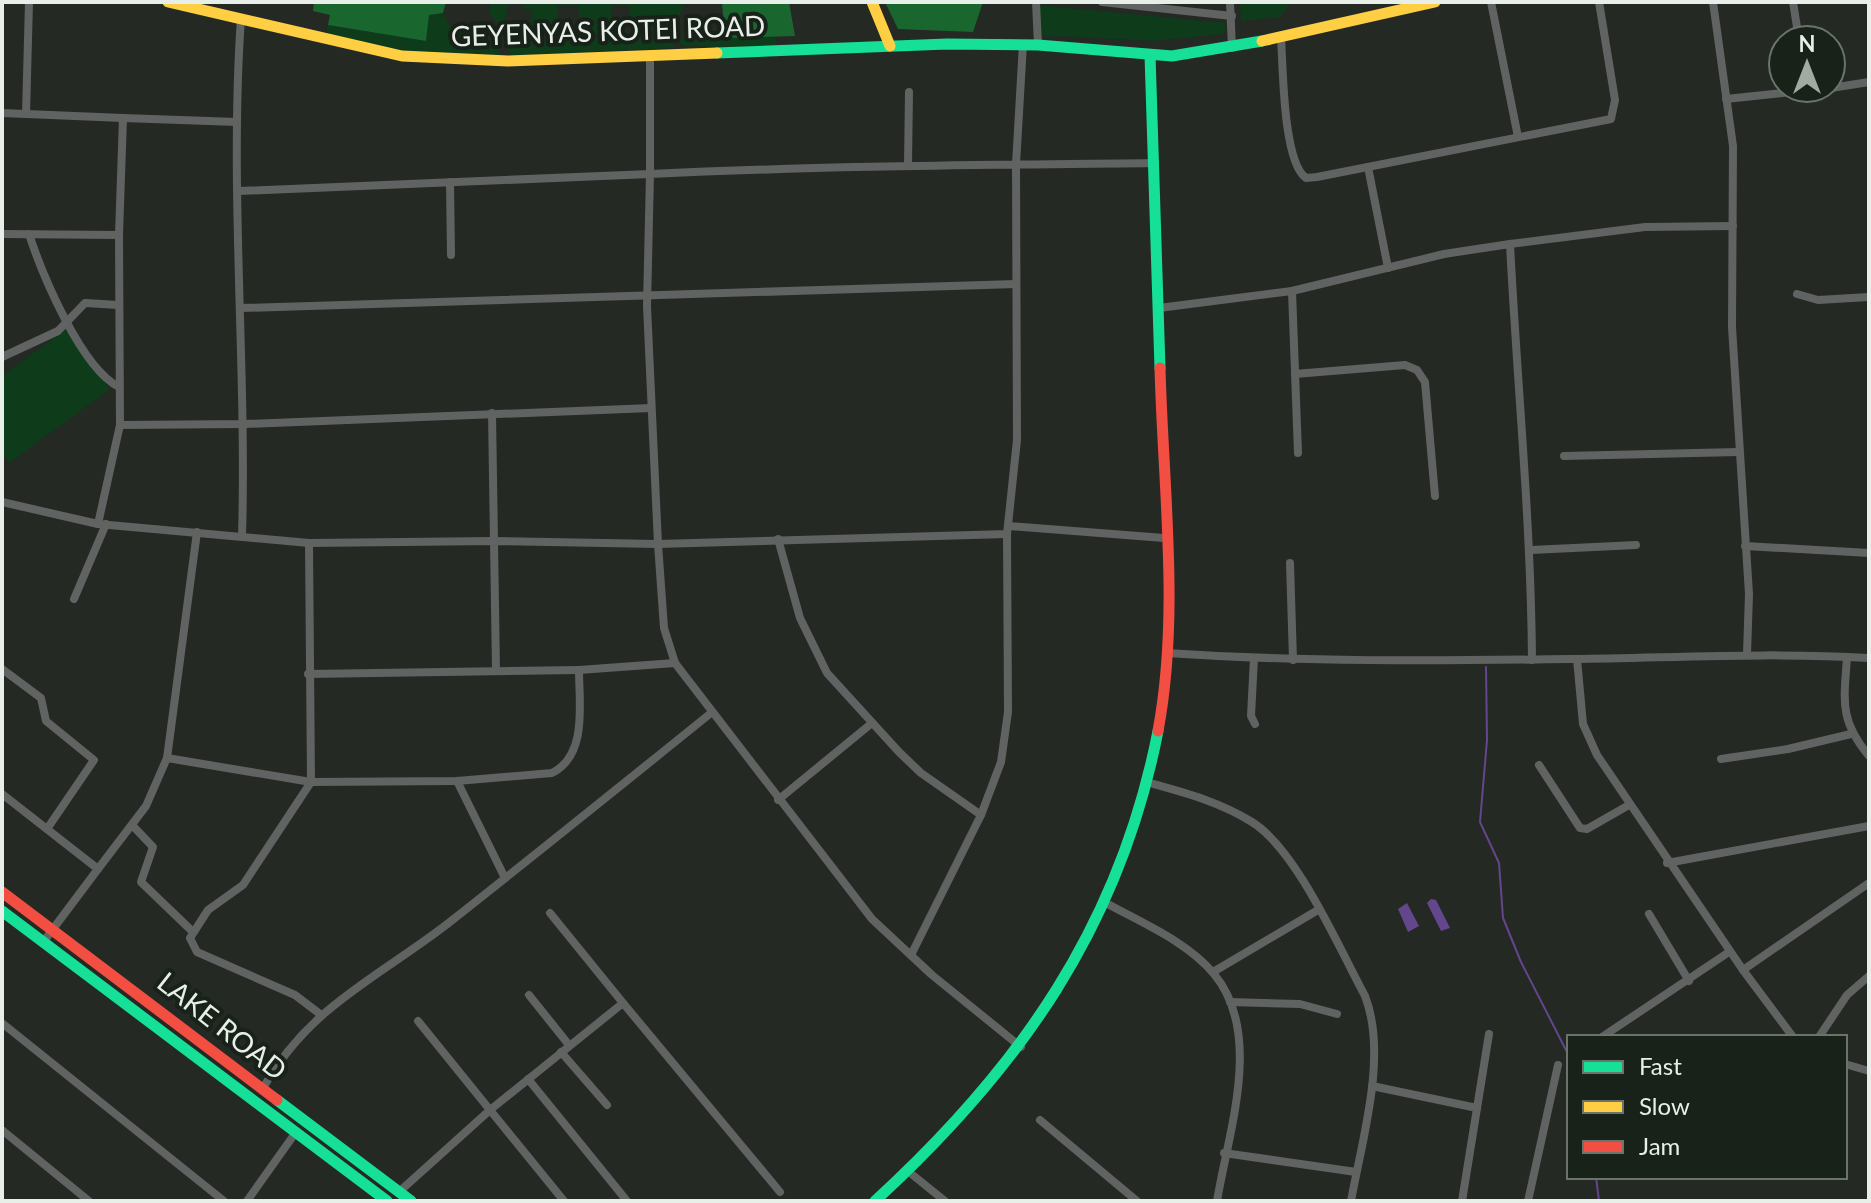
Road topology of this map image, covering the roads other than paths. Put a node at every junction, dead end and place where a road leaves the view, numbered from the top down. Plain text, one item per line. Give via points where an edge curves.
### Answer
1 (29, 2) edge
2 (168, 2) edge
3 (872, 2) edge
4 (1036, 2) edge
5 (1102, 2) edge
6 (1230, 2) edge
7 (1435, 2) edge
8 (1491, 2) edge
9 (1599, 2) edge
10 (1713, 2) edge
11 (1793, 2) edge
12 (1157, 5) edge
13 (1232, 16) junction
14 (241, 18) junction
15 (1796, 24) edge
16 (1281, 37) junction
17 (1023, 44) junction
18 (1038, 45) junction
19 (890, 46) junction
20 (1232, 48) junction
21 (650, 55) junction
22 (1150, 55) junction
23 (1869, 82) edge
24 (1847, 85) edge
25 (909, 92) dead end
26 (1767, 94) edge
27 (1726, 99) junction
28 (2, 113) edge
29 (26, 114) junction
30 (123, 118) junction
31 (237, 122) junction
32 (1518, 137) junction
33 (1155, 163) junction
34 (1016, 164) junction
35 (908, 165) junction
36 (1368, 167) junction
37 (650, 174) junction
38 (450, 182) junction
39 (239, 191) junction
40 (1733, 226) junction
41 (2, 234) edge
42 (29, 234) junction
43 (119, 235) junction
44 (1510, 244) junction
45 (451, 255) dead end
46 (1388, 268) junction
47 (1016, 284) junction
48 (1292, 291) junction
49 (1797, 294) dead end
50 (647, 296) junction
51 (1869, 297) edge
52 (119, 305) junction
53 (242, 308) junction
54 (1159, 308) junction
55 (66, 323) junction
56 (2, 357) edge
57 (1295, 374) junction
58 (119, 387) junction
59 (651, 408) junction
60 (492, 413) junction
61 (245, 424) junction
62 (120, 425) junction
63 (1739, 452) junction
64 (1298, 453) dead end
65 (1564, 456) dead end
66 (1435, 496) dead end
67 (2, 502) edge
68 (102, 524) junction
69 (1008, 530) junction
70 (197, 532) junction
71 (242, 536) junction
72 (1164, 538) junction
73 (778, 539) junction
74 (493, 541) junction
75 (309, 543) junction
76 (658, 544) junction
77 (1636, 545) dead end
78 (1745, 546) junction
79 (1531, 550) junction
80 (1869, 553) edge
81 (1290, 563) dead end
82 (74, 599) dead end
83 (1167, 653) junction
84 (1747, 654) junction
85 (1847, 657) junction
86 (1254, 658) junction
87 (1869, 658) edge
88 (1577, 659) junction
89 (1293, 660) junction
90 (1532, 660) junction
91 (675, 663) junction
92 (2, 669) edge
93 (496, 670) junction
94 (579, 670) junction
95 (308, 674) junction
96 (711, 713) junction
97 (872, 723) junction
98 (1255, 724) dead end
99 (1851, 734) junction
100 (1869, 756) edge
101 (167, 758) junction
102 (1721, 759) dead end
103 (1539, 765) dead end
104 (457, 781) junction
105 (311, 782) junction
106 (1150, 783) junction
107 (2, 794) edge
108 (778, 800) junction
109 (1629, 805) junction
110 (981, 815) junction
111 (132, 825) junction
112 (1869, 826) edge
113 (47, 829) junction
114 (1667, 863) junction
115 (98, 869) junction
116 (505, 878) junction
117 (1869, 883) edge
118 (2, 892) edge
119 (1106, 903) junction
120 (1318, 910) junction
121 (2, 911) edge
122 (550, 913) dead end
123 (1649, 914) dead end
124 (53, 928) junction
125 (192, 931) junction
126 (44, 941) junction
127 (1729, 952) junction
128 (911, 955) junction
129 (1743, 970) junction
130 (1213, 972) junction
131 (1869, 976) edge
132 (1689, 981) junction
133 (529, 995) dead end
134 (1230, 1002) junction
135 (623, 1003) junction
136 (320, 1014) junction
137 (1337, 1014) dead end
138 (418, 1021) dead end
139 (2, 1023) edge
140 (1489, 1034) dead end
141 (1605, 1035) edge
142 (1792, 1035) edge
143 (1820, 1035) edge
144 (569, 1045) junction
145 (1021, 1047) junction
146 (561, 1052) junction
147 (1558, 1065) dead end
148 (1847, 1065) edge
149 (1869, 1071) edge
150 (528, 1079) junction
151 (1372, 1086) junction
152 (263, 1088) junction
153 (607, 1105) dead end
154 (1477, 1108) junction
155 (490, 1110) junction
156 (1040, 1120) dead end
157 (2, 1130) edge
158 (296, 1132) junction
159 (1224, 1153) junction
160 (909, 1172) junction
161 (1356, 1172) junction
162 (400, 1191) junction
163 (780, 1192) dead end
164 (89, 1201) edge
165 (224, 1201) edge
166 (247, 1201) edge
167 (387, 1201) edge
168 (411, 1201) edge
169 (564, 1201) edge
170 (627, 1201) edge
171 (875, 1201) edge
172 (945, 1201) edge
173 (1137, 1201) edge
174 (1217, 1201) edge
175 (1351, 1201) edge
176 (1462, 1201) edge
177 (1528, 1201) edge

1 - 29 street
2 - 14 street, GEYENYAS KOTEI ROAD
3 - 19 street
4 - 18 street
5 - 12 street
6 - 13 street
7 - 16 street, GEYENYAS KOTEI ROAD
8 - 32 street
9 - 32 street via 1615,100 1611,119
10 - 27 street
11 - 15 street
12 - 13 street
13 - 20 street
14 - 21 street, GEYENYAS KOTEI ROAD via 419,58 508,61
14 - 31 street
16 - 20 street, GEYENYAS KOTEI ROAD
16 - 36 street via 1291,153 1298,173 1306,178
17 - 18 street, GEYENYAS KOTEI ROAD
17 - 19 street, GEYENYAS KOTEI ROAD
17 - 34 street
18 - 22 street, GEYENYAS KOTEI ROAD
19 - 21 street, GEYENYAS KOTEI ROAD
20 - 22 street, GEYENYAS KOTEI ROAD
21 - 37 street
22 - 33 street
23 - 24 street
25 - 35 street
26 - 27 street
27 - 40 street via 1733,146
28 - 29 street
29 - 30 street
30 - 31 street
30 - 43 street
31 - 39 street
32 - 36 street
33 - 34 street
33 - 54 street
34 - 35 street
34 - 47 street
35 - 37 street
36 - 46 street
37 - 38 street
37 - 50 street
38 - 39 street
38 - 45 street
39 - 53 street
40 - 44 street via 1645,227
40 - 63 street
41 - 42 street
42 - 43 street
42 - 55 street
43 - 52 street
44 - 46 street
44 - 79 street
46 - 48 street
47 - 50 street
47 - 69 street via 1017,440
48 - 54 street
48 - 57 street
49 - 51 street via 1818,300
50 - 53 street
50 - 59 street
52 - 55 street via 85,303
52 - 58 street
53 - 61 street
54 - 72 street
55 - 56 street
55 - 58 street
57 - 64 street
57 - 66 street via 1405,365 1417,370 1425,382
58 - 62 street
59 - 60 street
59 - 76 street
60 - 61 street
60 - 74 street
61 - 62 street
61 - 71 street
62 - 68 street
63 - 65 street
63 - 78 street
67 - 68 street
68 - 70 street
68 - 82 street
69 - 72 street
69 - 73 street
69 - 110 street via 1007,733
70 - 71 street
70 - 101 street
71 - 75 street
72 - 83 street
73 - 76 street
73 - 97 street via 810,644 827,673
74 - 75 street
74 - 76 street
74 - 93 street
75 - 95 street
76 - 91 street via 664,628
77 - 79 street
78 - 80 street
78 - 84 street
79 - 90 street
81 - 89 street
83 - 86 street
83 - 106 street
84 - 85 street
84 - 88 street
85 - 87 street
85 - 99 street via 1844,716
86 - 89 street
86 - 98 street
88 - 90 street
88 - 109 street via 1583,724
89 - 90 street
91 - 94 street
91 - 96 street
92 - 113 street via 41,698 46,721 94,760
93 - 94 street
93 - 95 street
94 - 104 street via 579,734 562,768
95 - 105 street
96 - 108 street
96 - 116 street
97 - 108 street
97 - 110 street via 921,773
99 - 100 street
99 - 102 street
101 - 105 street
101 - 111 street via 154,794
103 - 109 street via 1580,828
104 - 105 street
104 - 116 street
105 - 125 street via 243,885 208,910
106 - 119 street
106 - 120 street via 1203,797 1254,823 1275,842
107 - 113 street
108 - 128 street via 872,919
109 - 114 street
110 - 128 street
111 - 115 street
111 - 125 street via 153,847 141,882
112 - 114 street
113 - 115 street
114 - 127 street
115 - 124 street
116 - 136 street
117 - 129 street
118 - 124 street, LAKE ROAD
119 - 130 street via 1178,943
119 - 145 street via 1066,981
120 - 130 street
120 - 151 street via 1369,1006
121 - 126 street, LAKE ROAD
122 - 135 street
123 - 132 street
124 - 126 street
124 - 152 street, LAKE ROAD
125 - 136 street via 190,943 197,952 295,995
126 - 158 street, LAKE ROAD
127 - 129 street
127 - 132 street
128 - 145 street
129 - 142 street
130 - 134 street
131 - 143 street via 1847,995
132 - 141 street
133 - 144 street
134 - 137 street via 1300,1004
134 - 159 street via 1239,1057
135 - 144 street
135 - 163 street
136 - 152 street via 281,1056
138 - 155 street
139 - 165 street
140 - 154 street
144 - 146 street
145 - 160 street
146 - 150 street
146 - 153 street
147 - 177 street
148 - 149 street
150 - 155 street
150 - 170 street
151 - 154 street
151 - 161 street
152 - 162 street, LAKE ROAD
154 - 176 street
155 - 162 street
155 - 169 street
156 - 173 street
157 - 164 street
158 - 166 street
158 - 167 street, LAKE ROAD
159 - 161 street
159 - 174 street
160 - 171 street
160 - 172 street
161 - 175 street
162 - 168 street, LAKE ROAD

